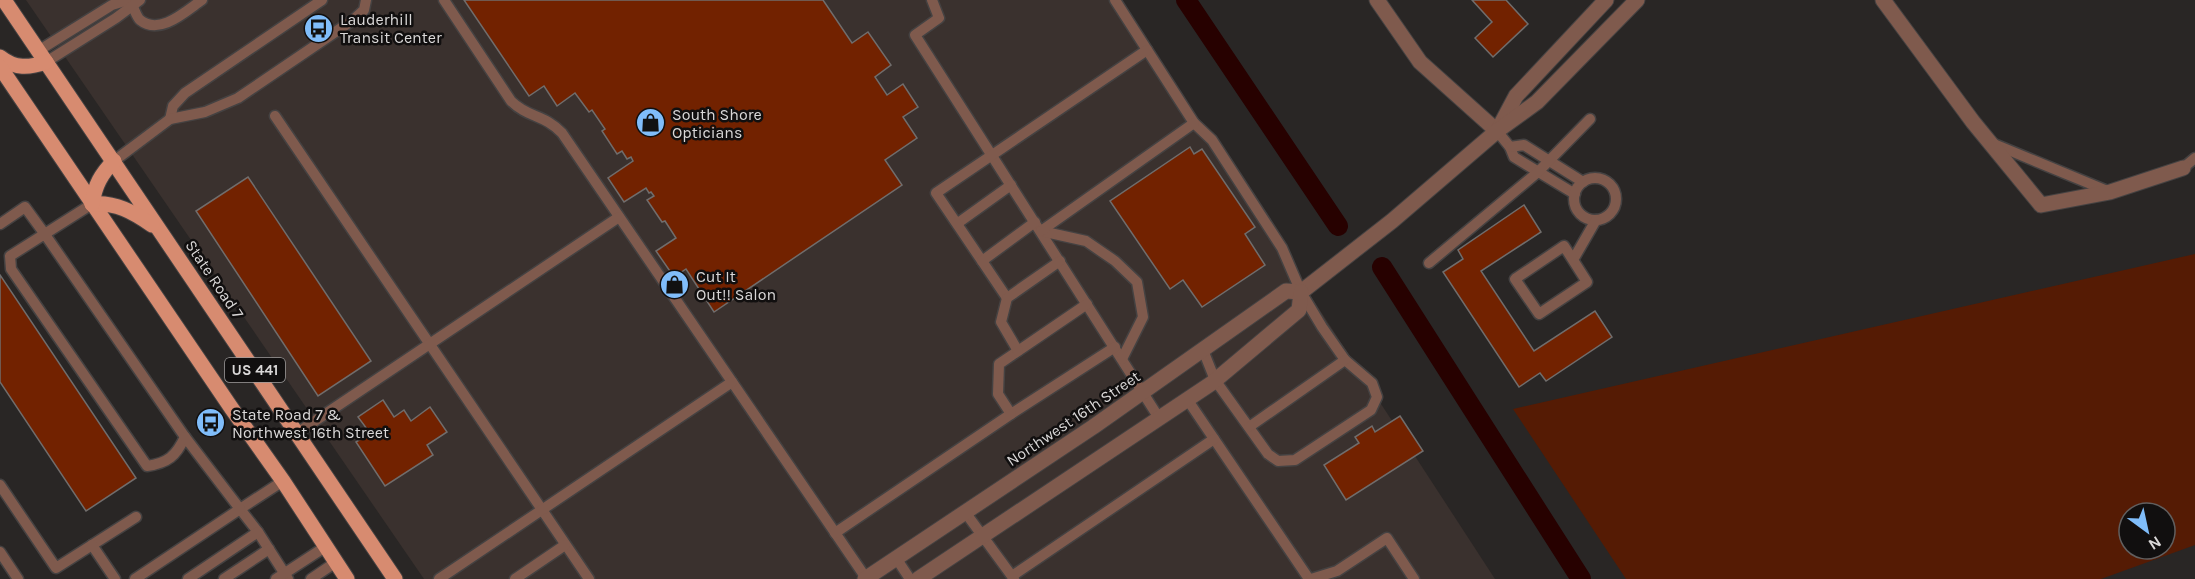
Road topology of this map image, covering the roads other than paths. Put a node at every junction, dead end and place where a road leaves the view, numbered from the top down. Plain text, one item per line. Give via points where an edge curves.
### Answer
1 (4, 0) edge
2 (202, 0) edge
3 (322, 0) edge
4 (366, 0) edge
5 (444, 0) edge
6 (932, 0) edge
7 (1115, 0) edge
8 (1377, 0) edge
9 (1606, 0) edge
10 (1637, 0) edge
11 (1882, 0) edge
12 (133, 2) edge
13 (1147, 50) junction
14 (42, 56) junction
15 (0, 57) edge
16 (0, 67) edge
17 (275, 116) dead end
18 (170, 119) junction
19 (1590, 119) dead end
20 (1194, 123) junction
21 (1497, 131) junction
22 (1992, 144) junction
23 (1510, 147) junction
24 (992, 154) junction
25 (2195, 158) edge
26 (114, 161) junction
27 (1548, 161) junction
28 (2183, 168) joint
29 (1538, 172) junction
30 (1583, 182) junction
31 (1011, 185) junction
32 (2110, 192) junction
33 (1575, 194) junction
34 (92, 204) junction
35 (619, 217) junction
36 (1596, 220) junction
37 (958, 223) junction
38 (0, 224) edge
39 (1038, 226) junction
40 (160, 231) junction
41 (44, 233) junction
42 (1573, 260) junction
43 (982, 261) junction
44 (1060, 261) junction
45 (1429, 263) dead end
46 (1301, 292) junction
47 (1007, 298) junction
48 (1087, 304) junction
49 (429, 344) junction
50 (1115, 346) junction
51 (1203, 350) junction
52 (1018, 351) junction
53 (1122, 359) junction
54 (1345, 360) junction
55 (1215, 380) junction
56 (732, 382) junction
57 (1143, 392) junction
58 (1187, 399) junction
59 (1011, 414) junction
60 (1159, 418) junction
61 (1249, 428) junction
62 (297, 433) junction
63 (184, 437) junction
64 (1214, 439) junction
65 (283, 481) junction
66 (0, 485) edge
67 (240, 509) junction
68 (542, 510) junction
69 (965, 512) junction
70 (136, 517) dead end
71 (258, 532) junction
72 (835, 533) junction
73 (983, 535) junction
74 (93, 545) junction
75 (565, 545) junction
76 (325, 547) junction
77 (269, 549) junction
78 (0, 552) edge
79 (896, 558) junction
80 (336, 562) junction
81 (1340, 575) edge
82 (282, 577) edge
83 (1013, 578) edge
84 (18, 579) edge
85 (116, 579) edge
86 (135, 579) edge
87 (188, 579) edge
88 (224, 579) edge
89 (311, 579) edge
90 (347, 579) edge
91 (395, 579) edge
92 (439, 579) edge
93 (515, 579) edge
94 (588, 579) edge
95 (866, 579) edge
96 (910, 579) edge
97 (918, 579) edge
98 (1310, 579) edge
99 (1414, 579) edge

1 - 14 main road, State Road 7 / US 441
2 - 12 lane via 170,22 153,25 140,20
3 - 18 lane via 185,93 173,106
4 - 18 lane via 353,20 238,98 205,112
5 - 35 lane via 511,101 521,111 552,123 562,133
6 - 24 lane via 939,18 915,35
7 - 13 lane
8 - 21 street via 1420,62
9 - 21 street, Northwest 16th Street via 1516,96
10 - 21 street, Northwest 16th Street via 1537,102
11 - 22 street
12 - 14 lane
13 - 20 lane
13 - 24 lane
14 - 15 main road via 29,68
14 - 26 main road, State Road 7 / US 441
16 - 34 main road, US 441
17 - 49 lane
18 - 26 lane
19 - 27 lane
20 - 39 lane
20 - 46 lane via 1212,140 1282,248
21 - 23 lane
21 - 46 street, Northwest 16th Street
22 - 32 lane
22 - 32 street via 2041,205
23 - 27 lane via 1524,146
23 - 29 lane via 1514,157
24 - 31 lane
24 - 37 lane via 936,193
25 - 28 lane
26 - 34 main road via 94,188
26 - 40 main road, State Road 7 / US 441
27 - 29 lane
27 - 30 lane
28 - 32 street
29 - 33 lane
29 - 45 lane
30 - 33 lane
30 - 36 lane via 1597,178 1614,189 1614,209
31 - 37 lane
31 - 39 lane
33 - 36 lane via 1576,209
34 - 40 main road via 121,206
34 - 41 lane
34 - 65 main road, US 441
35 - 49 lane
35 - 56 lane
36 - 42 lane
37 - 43 lane
38 - 41 lane via 25,207
39 - 43 lane
39 - 44 lane
39 - 53 lane via 1086,241 1137,282 1143,318
40 - 62 main road, State Road 7 / US 441
41 - 63 lane
41 - 63 lane via 10,256 11,269 147,466 161,464 178,452
42 - 42 lane via 1564,246 1515,279 1539,314 1587,282
43 - 47 lane
44 - 47 lane
44 - 48 lane
46 - 51 street, Northwest 16th Street via 1286,291
46 - 54 lane
46 - 55 street, Northwest 16th Street via 1299,310
47 - 52 lane via 1001,322
48 - 50 lane
48 - 52 lane
49 - 62 lane
49 - 68 lane
50 - 53 lane
50 - 59 lane
51 - 55 lane
51 - 57 street, Northwest 16th Street
52 - 59 lane via 999,364 999,394
53 - 57 lane
54 - 61 lane
54 - 61 lane via 1372,383 1377,397 1371,410 1295,460 1278,462
55 - 58 street, Northwest 16th Street
55 - 61 lane
56 - 68 lane
56 - 72 lane
57 - 60 lane
57 - 69 street, Northwest 16th Street
58 - 60 street, Northwest 16th Street
58 - 64 lane
59 - 72 lane
60 - 73 street, Northwest 16th Street
62 - 91 main road, State Road 7 / US 441
63 - 67 lane
64 - 83 lane
64 - 98 lane
65 - 67 lane
65 - 76 main road, US 441
66 - 74 lane via 56,568
67 - 71 lane
67 - 86 lane
68 - 75 lane
68 - 92 lane
69 - 73 lane
69 - 79 street, Northwest 16th Street
70 - 74 lane
71 - 77 lane
71 - 87 lane
72 - 95 lane
73 - 83 lane
73 - 97 street, Northwest 16th Street
74 - 85 lane
75 - 93 lane
75 - 94 lane
76 - 80 main road, US 441
76 - 82 lane
77 - 82 lane
77 - 88 lane
78 - 84 lane
79 - 95 street, Northwest 16th Street
79 - 96 lane
80 - 89 lane
80 - 90 main road, US 441
81 - 98 lane
81 - 99 lane via 1387,538

